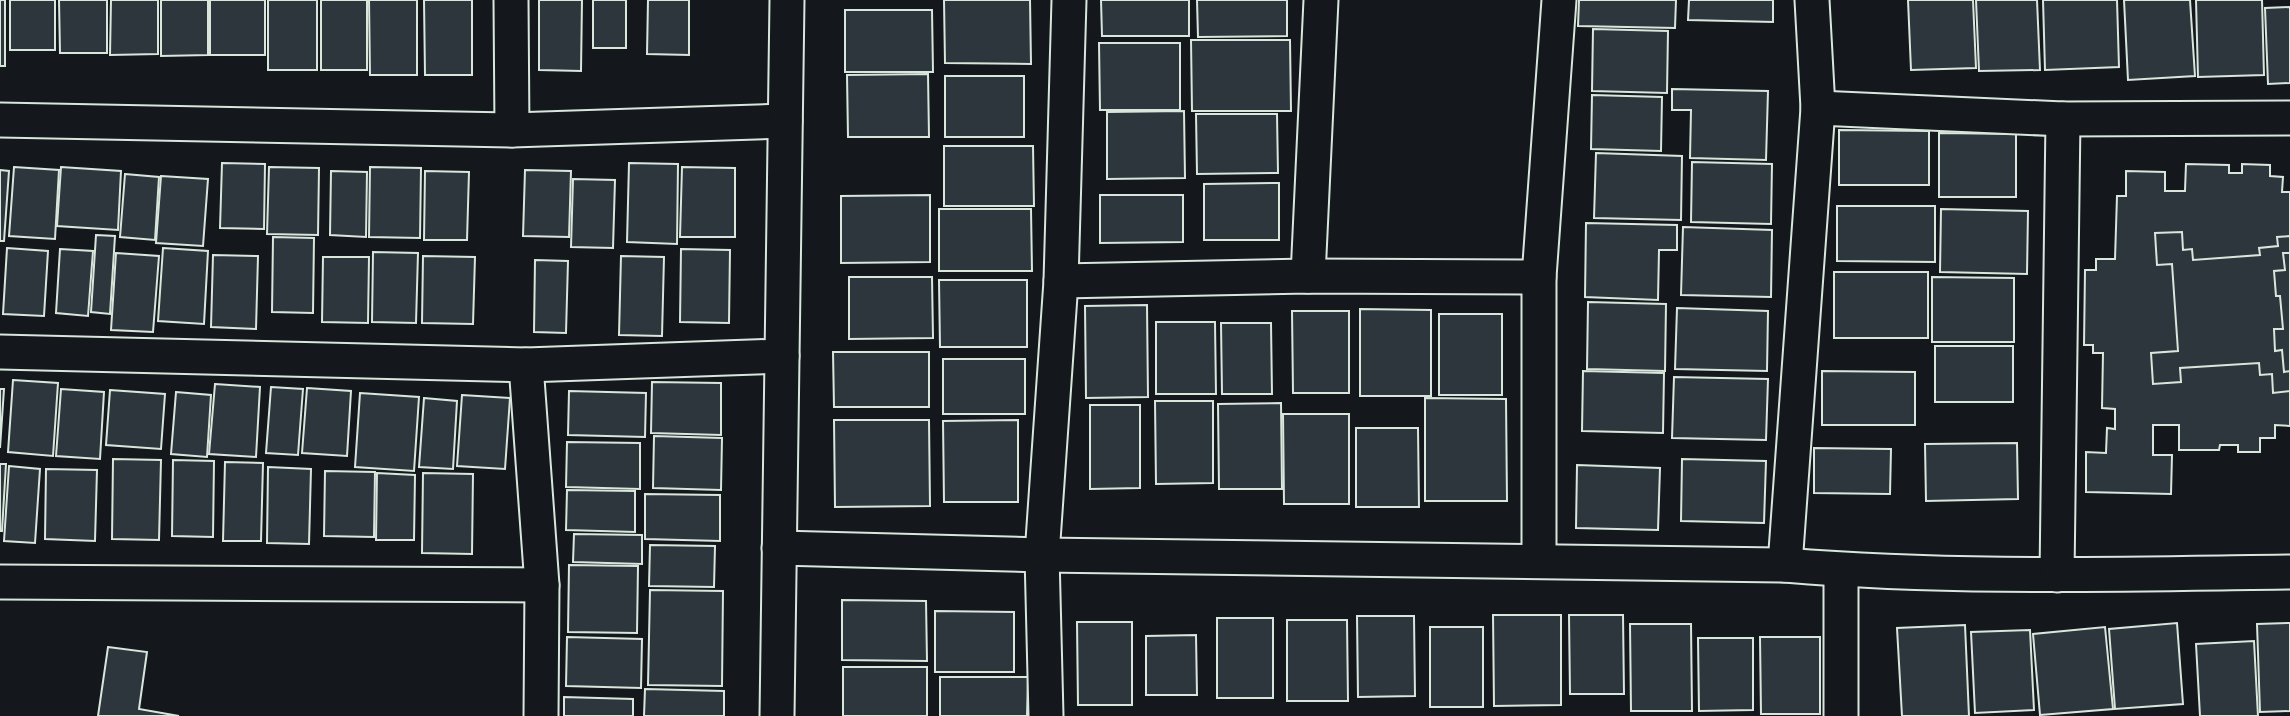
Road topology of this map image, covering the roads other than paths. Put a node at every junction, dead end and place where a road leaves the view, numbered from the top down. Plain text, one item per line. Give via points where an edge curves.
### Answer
1 (511, 0) edge
2 (787, 0) edge
3 (1069, 0) edge
4 (1321, 0) edge
5 (1559, 0) edge
6 (1812, 0) edge
7 (1818, 108) junction
8 (2290, 118) edge
9 (2063, 119) junction
10 (0, 120) edge
11 (785, 121) junction
12 (512, 130) junction
13 (1308, 276) junction
14 (1539, 277) junction
15 (1060, 281) junction
16 (0, 352) edge
17 (782, 356) junction
18 (526, 365) junction
19 (779, 548) junction
20 (1042, 555) junction
21 (1539, 561) junction
22 (1785, 565) junction
23 (1842, 570) junction
24 (2290, 572) edge
25 (2057, 575) junction
26 (0, 582) edge
27 (542, 585) junction
28 (541, 716) edge
29 (777, 716) edge
30 (1046, 716) edge
31 (1841, 716) edge

1 - 12 street
2 - 11 street
3 - 15 street
4 - 13 street
5 - 14 street
6 - 7 street
7 - 9 street
7 - 22 street
8 - 9 street
9 - 25 street
10 - 12 street
11 - 12 street
11 - 17 street
13 - 14 street
13 - 15 street
14 - 21 street
15 - 20 street
16 - 18 street
17 - 18 street
17 - 19 street
18 - 27 street
19 - 20 street
19 - 29 street
20 - 21 street
20 - 30 street
21 - 22 street
22 - 23 street
23 - 25 street
23 - 31 street
24 - 25 street
26 - 27 street
27 - 28 street

